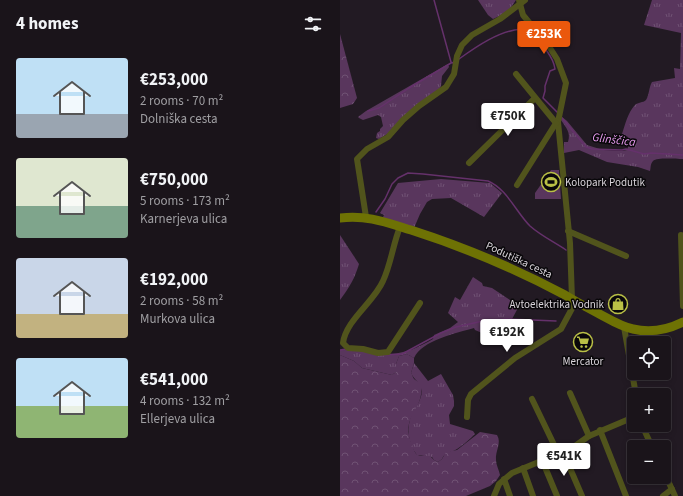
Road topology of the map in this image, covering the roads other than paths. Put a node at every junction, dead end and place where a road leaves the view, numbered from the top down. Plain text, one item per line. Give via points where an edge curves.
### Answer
1 (526, 0) edge
2 (519, 2) edge
3 (510, 12) junction
4 (523, 15) junction
5 (516, 74) dead end
6 (535, 98) junction
7 (558, 119) junction
8 (469, 164) dead end
9 (517, 185) dead end
10 (366, 217) junction
11 (340, 218) edge
12 (400, 227) junction
13 (568, 231) junction
14 (681, 235) dead end
15 (626, 256) dead end
16 (574, 300) junction
17 (420, 303) dead end
18 (683, 306) edge
19 (683, 322) edge
20 (624, 327) junction
21 (635, 388) edge
22 (570, 393) dead end
23 (532, 399) dead end
24 (468, 417) dead end
25 (627, 420) edge
26 (600, 430) junction
27 (589, 436) junction
28 (561, 452) junction
29 (542, 460) junction
30 (523, 468) junction
31 (504, 480) junction
32 (669, 484) edge
33 (672, 490) junction
34 (494, 496) edge
35 (510, 496) edge
36 (534, 496) edge
37 (557, 496) edge
38 (582, 496) edge
39 (626, 496) edge
40 (663, 496) edge
41 (675, 496) edge

1 - 2 street
2 - 3 street
2 - 4 street
3 - 4 street
3 - 10 street via 472,35 462,45 454,74 446,87 402,120 388,137 367,149 356,159
4 - 7 street via 550,48 563,75 566,88
5 - 6 street
6 - 7 street
6 - 8 street
7 - 9 street
7 - 13 street
10 - 11 street, Podutiška cesta
10 - 12 street, Podutiška cesta
12 - 16 street, Podutiška cesta via 471,251
12 - 17 street via 383,281 352,324 343,343 348,348 388,352
13 - 15 street
13 - 16 street
14 - 18 street
16 - 20 street, Podutiška cesta
16 - 24 street via 561,329 515,358 471,394 468,400
19 - 20 street, Podutiška cesta via 656,330
20 - 21 street
22 - 27 street
23 - 28 street
25 - 26 street
26 - 27 street
26 - 39 street
27 - 28 street
28 - 29 street
28 - 38 street
29 - 30 street
29 - 37 street
30 - 31 street
30 - 36 street
31 - 34 street
31 - 35 street
32 - 33 street
33 - 40 street
33 - 41 street

